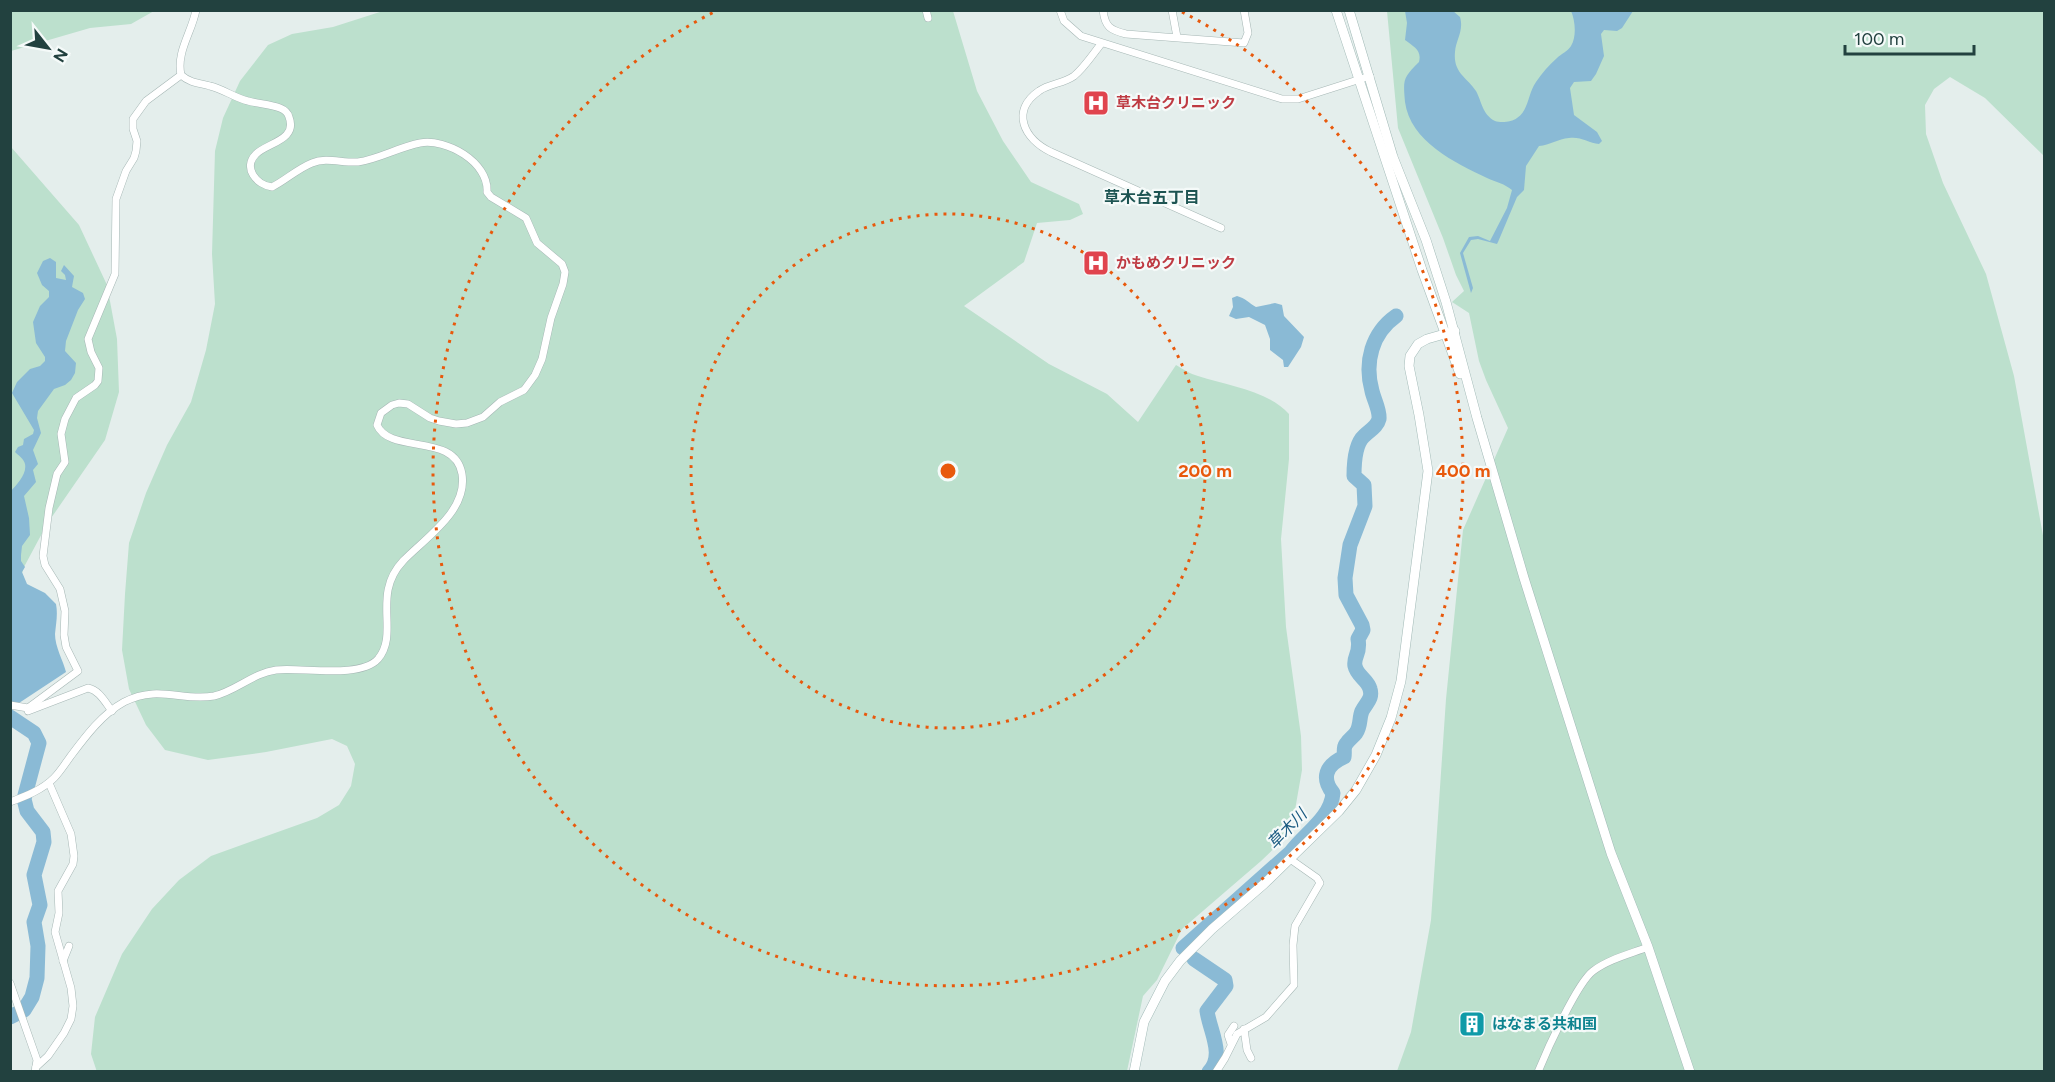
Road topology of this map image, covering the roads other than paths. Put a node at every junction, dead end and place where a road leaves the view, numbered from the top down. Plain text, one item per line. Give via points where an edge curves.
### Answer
1 (196, 10) edge
2 (1060, 10) edge
3 (1103, 10) edge
4 (1172, 10) edge
5 (1244, 10) edge
6 (1336, 10) edge
7 (1349, 10) edge
8 (1177, 36) junction
9 (1101, 44) junction
10 (181, 75) junction
11 (1370, 76) junction
12 (1360, 79) junction
13 (1221, 228) dead end
14 (1450, 332) junction
15 (10, 705) edge
16 (26, 709) junction
17 (112, 711) junction
18 (49, 783) junction
19 (10, 802) edge
20 (1290, 859) junction
21 (69, 946) dead end
22 (1648, 947) junction
23 (63, 961) junction
24 (10, 983) edge
25 (1234, 1026) dead end
26 (1244, 1029) junction
27 (1231, 1044) junction
28 (1251, 1058) dead end
29 (35, 1069) edge
30 (1134, 1071) edge
31 (1218, 1071) edge
32 (1538, 1071) edge
33 (1690, 1071) edge

1 - 10 street via 180,55
2 - 9 street via 1072,29
3 - 8 street via 1105,24 1112,30
4 - 8 street
5 - 8 street via 1248,33 1244,43
6 - 12 street
7 - 11 street
9 - 12 street via 1282,99 1298,99
9 - 13 street via 1076,74 1042,88 1030,98 1023,112 1025,129 1051,152
10 - 16 street via 146,101 133,119 136,150 116,200 115,274 88,339 99,368 98,381 77,397 64,419 61,434 64,462 49,508 43,556 60,590 66,647 78,670
10 - 17 street via 287,113 290,126 285,137 252,160 253,177 268,186 275,186 316,162 359,162 418,143 463,153 478,165 487,192 526,218 537,243 561,264 565,276 542,359 524,390 467,423 439,421 408,404 392,405 381,412 377,425 381,432 393,439 444,452 459,464 463,482 450,514 399,566 390,582 387,637 377,660 371,665 330,672 261,673 212,696 152,693
11 - 12 street
11 - 14 street via 1393,157 1426,240
12 - 14 street
14 - 20 street via 1418,344 1410,356 1428,471 1406,650 1391,718 1356,790
14 - 22 street via 1611,853
15 - 16 street
16 - 17 street via 33,710 90,688
17 - 18 street
18 - 19 street
18 - 23 street via 69,829 74,856 58,891 55,936
20 - 26 street via 1320,883 1295,926 1294,985 1266,1017
20 - 30 street via 1212,929 1165,981 1144,1022
21 - 23 street
22 - 32 street via 1604,963 1591,972 1571,1003
22 - 33 street
23 - 29 street via 73,1013 64,1033
24 - 29 street via 37,1060
25 - 27 street via 1228,1035
26 - 27 street
26 - 28 street
27 - 31 street

